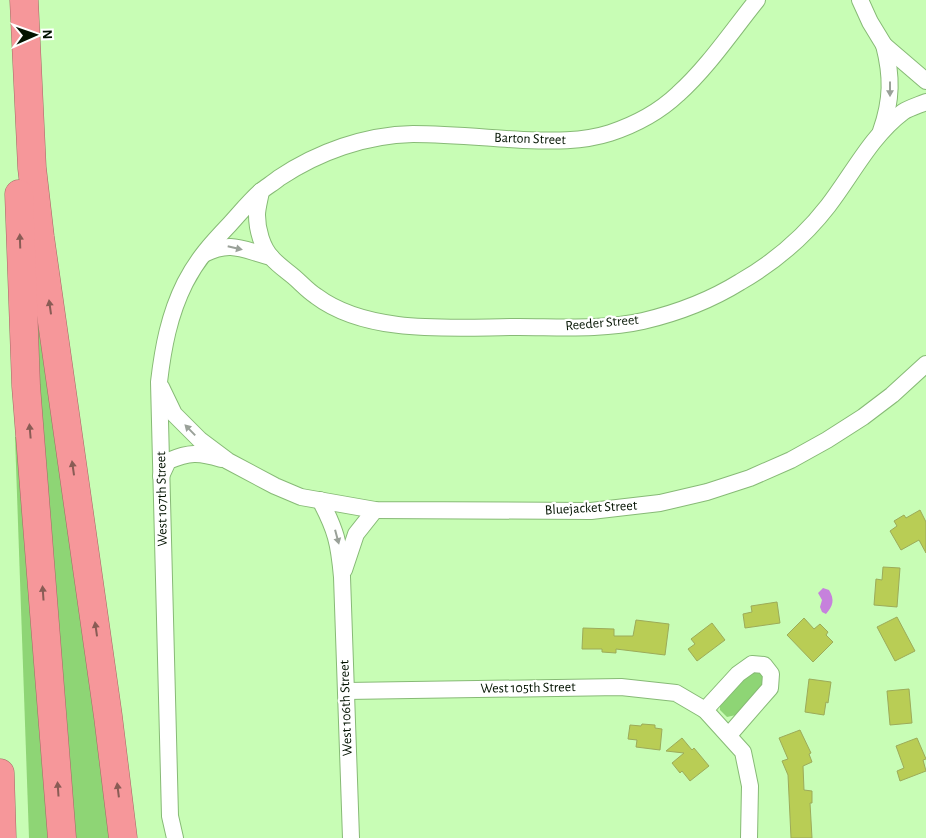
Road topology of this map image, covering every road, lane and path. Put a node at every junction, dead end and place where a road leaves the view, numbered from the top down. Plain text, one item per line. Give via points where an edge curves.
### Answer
1 (757, 0) edge
2 (860, 0) edge
3 (24, 6) edge
4 (884, 45) junction
5 (926, 81) edge
6 (926, 102) edge
7 (880, 133) junction
8 (261, 191) junction
9 (201, 255) junction
10 (271, 257) junction
11 (926, 364) edge
12 (159, 382) junction
13 (228, 461) junction
14 (161, 476) junction
15 (320, 500) junction
16 (375, 510) junction
17 (342, 577) junction
18 (346, 691) junction
19 (705, 710) junction
20 (729, 735) junction
21 (0, 772) edge
22 (2, 838) edge
23 (62, 838) edge
24 (123, 838) edge
25 (175, 838) edge
26 (351, 838) edge
27 (749, 838) edge

1 - 8 street, Barton Street via 678,95 634,123 608,134 579,140 549,141 412,134 384,137 320,155 297,166
2 - 4 street
23 -> 3 highway via 21,290 15,60
24 -> 3 highway via 40,237 32,168
4 - 5 street
4 -> 7 street, Reeder Street via 889,64 890,93
6 - 7 street, Reeder Street via 904,111
7 - 10 street, Reeder Street via 826,208 796,241 769,263 704,301 642,321 583,327 402,326 370,320 317,297
8 - 9 street, West 107th Street
8 - 10 street, Reeder Street via 257,215 263,246
9 -> 10 street, Reeder Street via 229,246
9 - 12 street, West 107th Street via 173,312
11 - 16 street, Bluejacket Street via 863,417 827,440 791,460 707,492 660,503 591,511
13 -> 12 street, Bluejacket Street via 200,440 174,414
12 - 14 street, West 107th Street
13 - 14 street, Bluejacket Street via 205,454 184,454 168,461
13 - 15 street, Bluejacket Street via 275,486 301,497
14 - 25 street, West 107th Street via 170,816
15 - 16 street, Bluejacket Street
15 -> 17 street, West 106th Street via 336,533
16 - 17 street, West 106th Street via 356,534
17 - 18 street, West 106th Street
18 - 19 street, West 105th Street via 621,687 676,693
18 - 26 street, West 106th Street
19 - 20 street, West 105th Street
19 - 20 street via 738,674 752,664 764,665 771,674 770,688
20 - 27 street, West 105th Street via 743,752 750,786
21 - 22 highway

